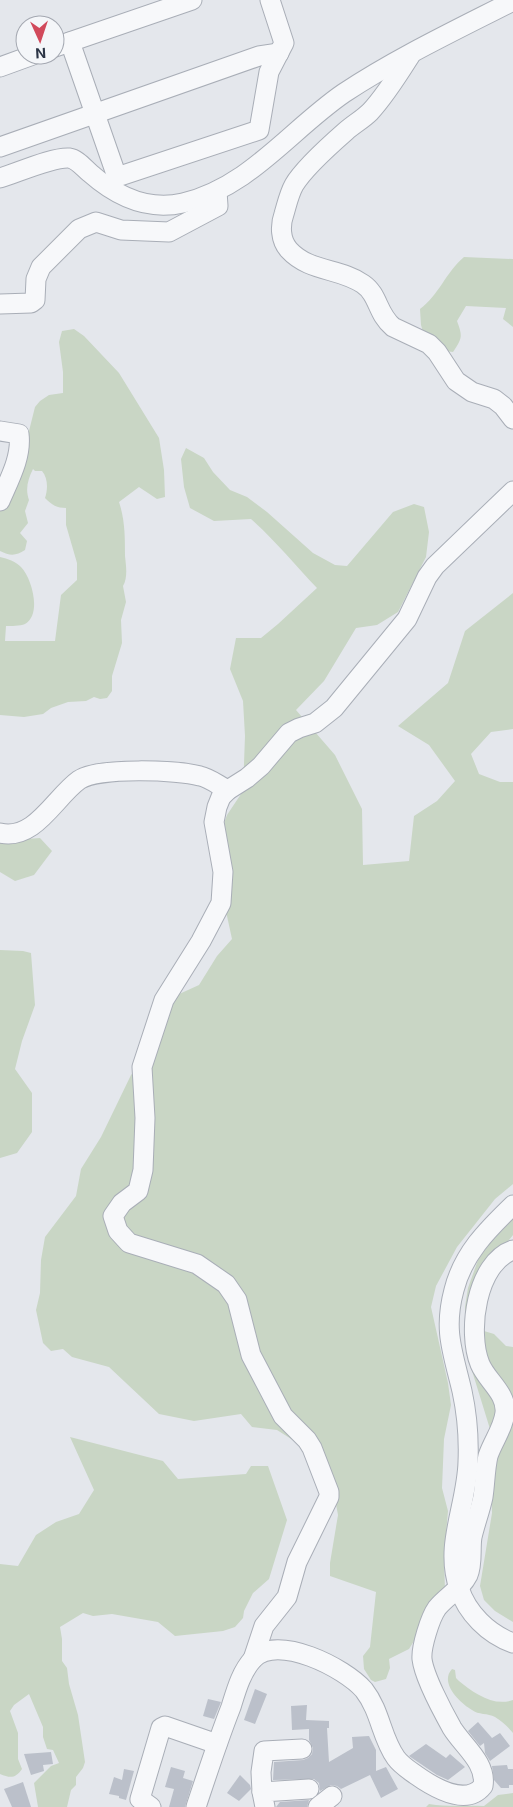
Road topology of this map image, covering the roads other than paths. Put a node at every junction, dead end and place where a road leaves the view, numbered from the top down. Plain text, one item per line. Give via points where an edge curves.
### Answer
1 (192, 0) edge
2 (270, 0) edge
3 (513, 1) edge
4 (65, 44) edge
5 (65, 51) edge
6 (279, 53) junction
7 (412, 54) junction
8 (15, 61) edge
9 (0, 66) edge
10 (95, 114) junction
11 (0, 147) edge
12 (0, 178) edge
13 (216, 191) junction
14 (0, 304) edge
15 (513, 420) edge
16 (0, 431) edge
17 (513, 491) edge
18 (0, 501) edge
19 (228, 790) junction
20 (0, 833) edge
21 (513, 1205) edge
22 (513, 1250) edge
23 (458, 1588) junction
24 (513, 1643) edge
25 (253, 1659) junction
26 (217, 1744) junction
27 (302, 1749) dead end
28 (309, 1789) dead end
29 (264, 1799) edge
30 (145, 1803) edge
31 (196, 1807) edge

1 - 4 street
2 - 6 street via 284,43
3 - 7 street
5 - 10 street
6 - 10 street via 259,56
6 - 10 street via 270,72 259,130 117,177
7 - 13 street via 331,103 264,160
7 - 15 street via 368,114 300,176 289,196 281,222 283,238 287,248 309,265 350,276 364,285 389,324 429,344 456,381 472,392 494,399 504,406
8 - 9 street
10 - 11 street
12 - 13 street via 68,158 112,190 143,203 176,204
13 - 14 street via 218,206 170,232 121,230 96,222 79,230 41,267 36,279 35,300 31,303
16 - 18 street via 19,434 20,446
17 - 19 street via 435,566 399,630 334,708 314,723 288,733 261,766
19 - 20 street via 202,776 181,773 90,774 78,780 41,818 22,832
19 - 25 street via 217,807 214,822 222,872 221,903 164,1000 142,1067 143,1170 138,1191 122,1203 113,1216 118,1231 129,1243 197,1264 226,1284 237,1300 251,1355 283,1416 307,1440 327,1485 329,1497 297,1562 287,1597 264,1626
21 - 23 street via 481,1236 468,1256 457,1279 451,1306 450,1344 462,1390 468,1435 468,1472 453,1549
22 - 23 street via 496,1263 482,1284 477,1301 474,1326 477,1354 486,1375 503,1398 505,1413 487,1459 469,1572
23 - 24 street via 476,1618 492,1632
23 - 25 street via 434,1613 422,1658 443,1711 481,1768 483,1786 473,1795 455,1796 438,1790 401,1764 389,1744 373,1702 357,1683 336,1668 284,1650 264,1651
25 - 26 street via 240,1682
26 - 30 street via 165,1726 161,1728
26 - 31 street
27 - 29 street via 264,1752 261,1772
28 - 29 street

